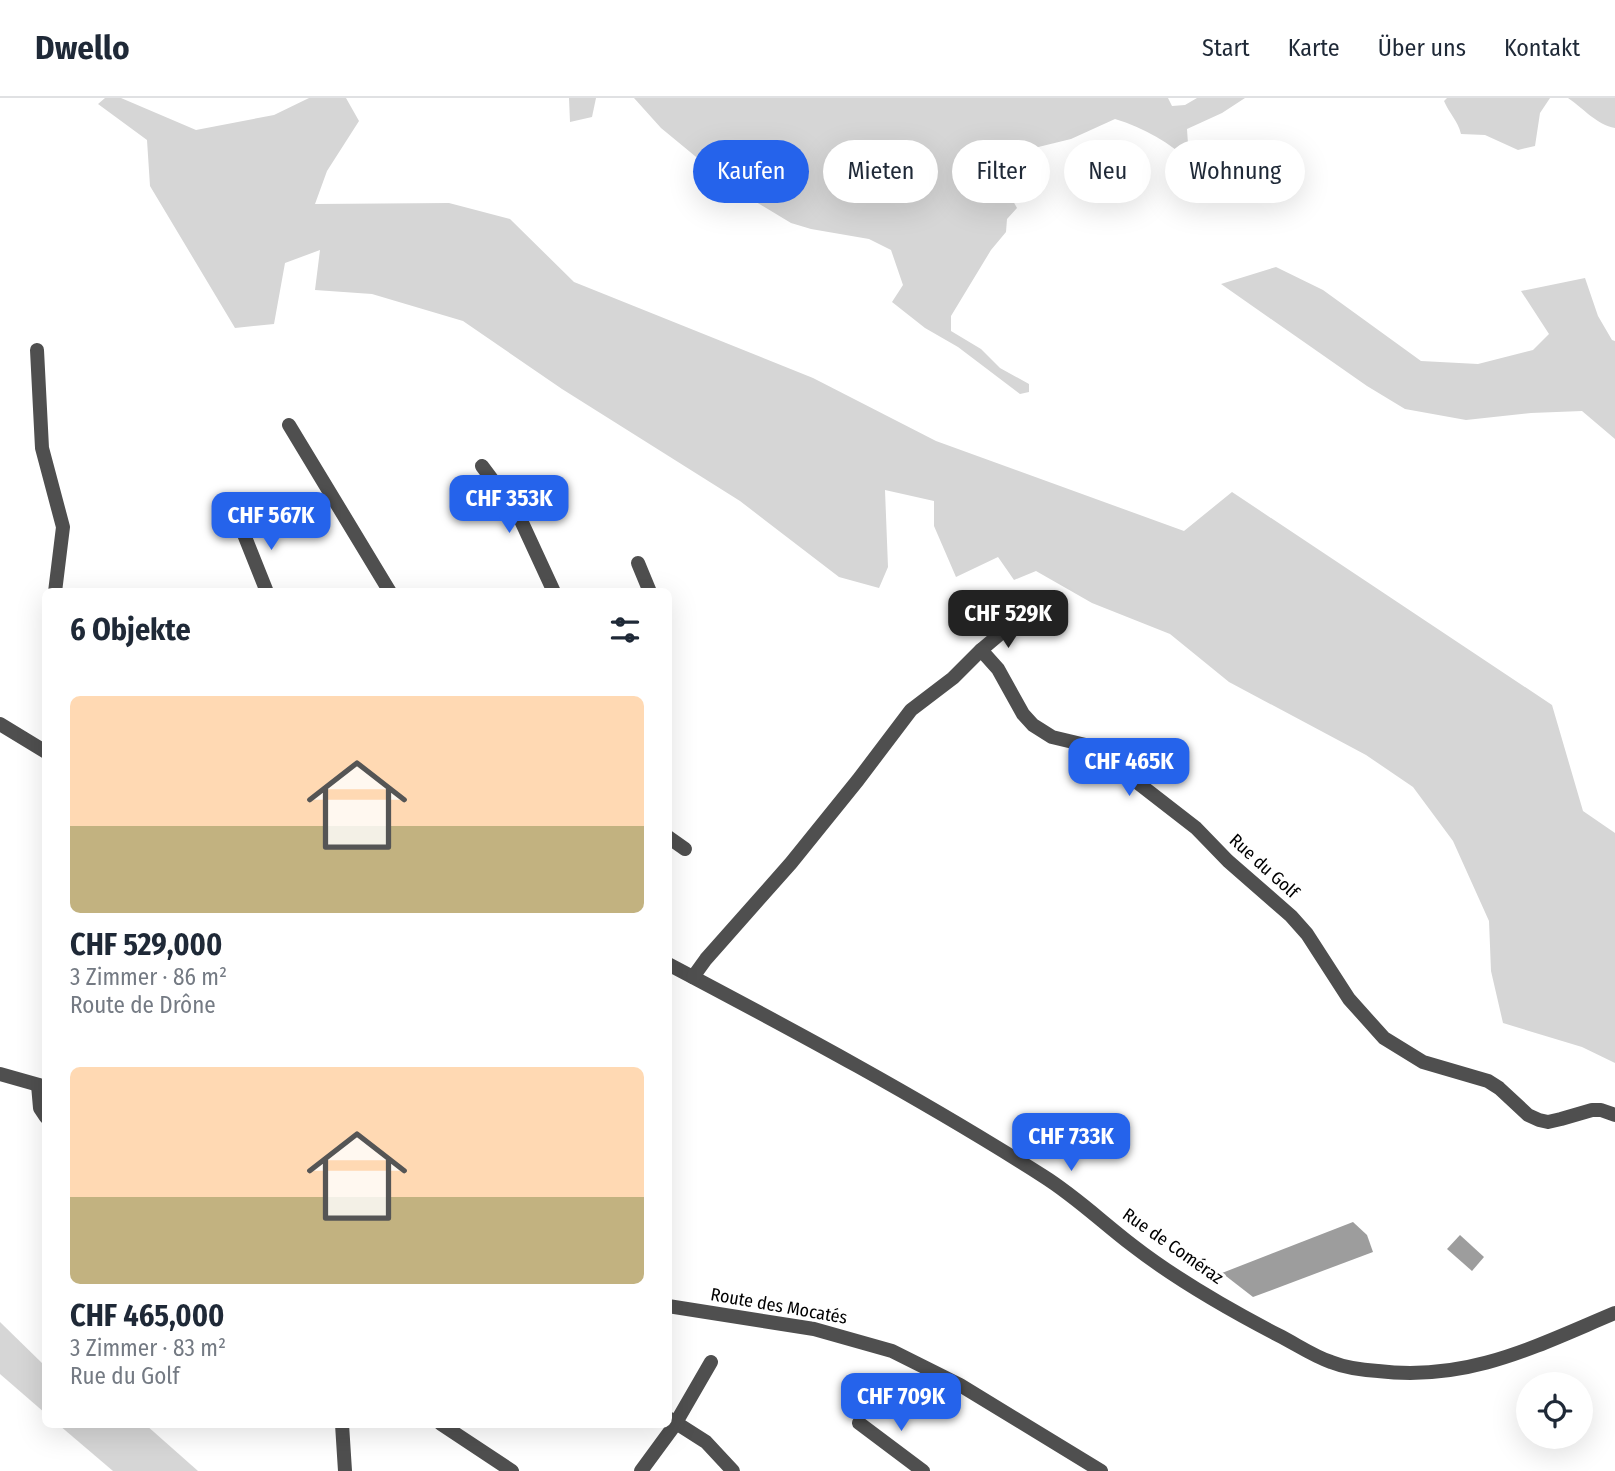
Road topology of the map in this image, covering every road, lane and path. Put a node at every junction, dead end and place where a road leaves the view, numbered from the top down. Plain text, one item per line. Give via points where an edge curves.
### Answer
1 (37, 350) dead end
2 (289, 425) dead end
3 (482, 466) dead end
4 (241, 527) dead end
5 (638, 563) dead end
6 (55, 588) edge
7 (265, 588) edge
8 (388, 588) edge
9 (552, 588) edge
10 (648, 588) edge
11 (1013, 623) dead end
12 (981, 650) junction
13 (0, 724) edge
14 (42, 750) edge
15 (672, 840) edge
16 (685, 849) dead end
17 (672, 966) edge
18 (693, 977) junction
19 (0, 1074) edge
20 (42, 1086) edge
21 (42, 1111) edge
22 (1615, 1115) edge
23 (672, 1307) edge
24 (1615, 1313) edge
25 (711, 1362) dead end
26 (672, 1420) edge
27 (859, 1423) dead end
28 (342, 1428) edge
29 (447, 1428) edge
30 (667, 1428) edge
31 (345, 1471) edge
32 (512, 1471) edge
33 (641, 1471) edge
34 (733, 1471) edge
35 (923, 1471) edge
36 (1101, 1471) edge

1 - 6 street via 42,448 63,527
2 - 8 street
3 - 9 street via 518,514
4 - 7 street
5 - 10 street
11 - 12 street
12 - 18 street via 911,709 791,863
12 - 22 street, Rue du Golf via 1033,725 1052,737 1105,753 1283,908 1307,934 1349,999 1384,1038 1423,1062 1488,1081 1538,1120 1548,1122 1592,1110
13 - 14 street
15 - 16 street
17 - 18 street, Rue de Coméraz
18 - 24 street, Rue de Coméraz via 1028,1166 1162,1266 1248,1319 1331,1362 1386,1372 1473,1368
19 - 20 street
20 - 21 street
23 - 36 street, Route des Mocatés via 814,1329 892,1351 960,1385
25 - 26 street
26 - 34 street via 706,1442
27 - 35 street
28 - 31 street
29 - 32 street
30 - 33 street

